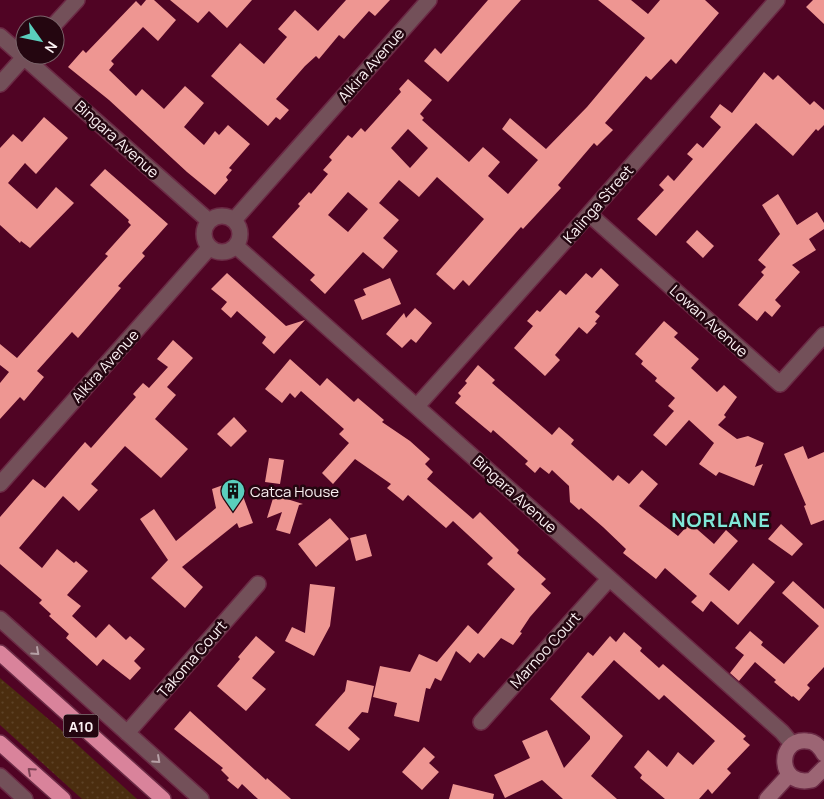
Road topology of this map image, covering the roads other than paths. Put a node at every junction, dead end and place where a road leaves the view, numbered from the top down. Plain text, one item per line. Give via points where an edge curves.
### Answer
1 (77, 0) edge
2 (429, 0) edge
3 (777, 0) edge
4 (63, 15) edge
5 (0, 36) edge
6 (15, 48) edge
7 (17, 65) edge
8 (35, 65) edge
9 (0, 84) edge
10 (589, 214) junction
11 (234, 220) junction
12 (209, 221) junction
13 (236, 246) junction
14 (210, 247) junction
15 (824, 335) edge
16 (417, 406) junction
17 (0, 484) edge
18 (609, 578) junction
19 (258, 584) dead end
20 (0, 619) edge
21 (0, 653) edge
22 (481, 722) dead end
23 (127, 733) junction
24 (0, 743) edge
25 (792, 744) junction
26 (822, 745) edge
27 (823, 772) edge
28 (789, 775) junction
29 (0, 776) edge
30 (25, 799) edge
31 (63, 799) edge
32 (162, 799) edge
33 (201, 799) edge
34 (767, 799) edge

1 - 4 street
2 - 11 street, Alkira Avenue
3 - 10 street, Kalinga Street
5 - 6 street, Bingara Avenue
7 - 9 street
8 - 12 street, Bingara Avenue
10 - 15 street, Lowan Avenue via 780,384
10 - 16 street, Kalinga Street
11 - 12 street via 223,216
11 - 13 street via 240,234
12 - 14 street via 204,236
13 - 14 street via 222,252
13 - 16 street, Bingara Avenue
14 - 17 street, Alkira Avenue
16 - 18 street, Bingara Avenue
18 - 22 street, Marnoo Court
18 - 25 street, Bingara Avenue
19 - 23 street, Takoma Court
20 -> 23 street
21 - 32 highway, A10
23 -> 33 street
31 -> 24 highway
25 - 26 street via 804,740
25 - 28 street via 784,763
27 - 28 street via 806,782
28 - 34 street
29 - 30 street

